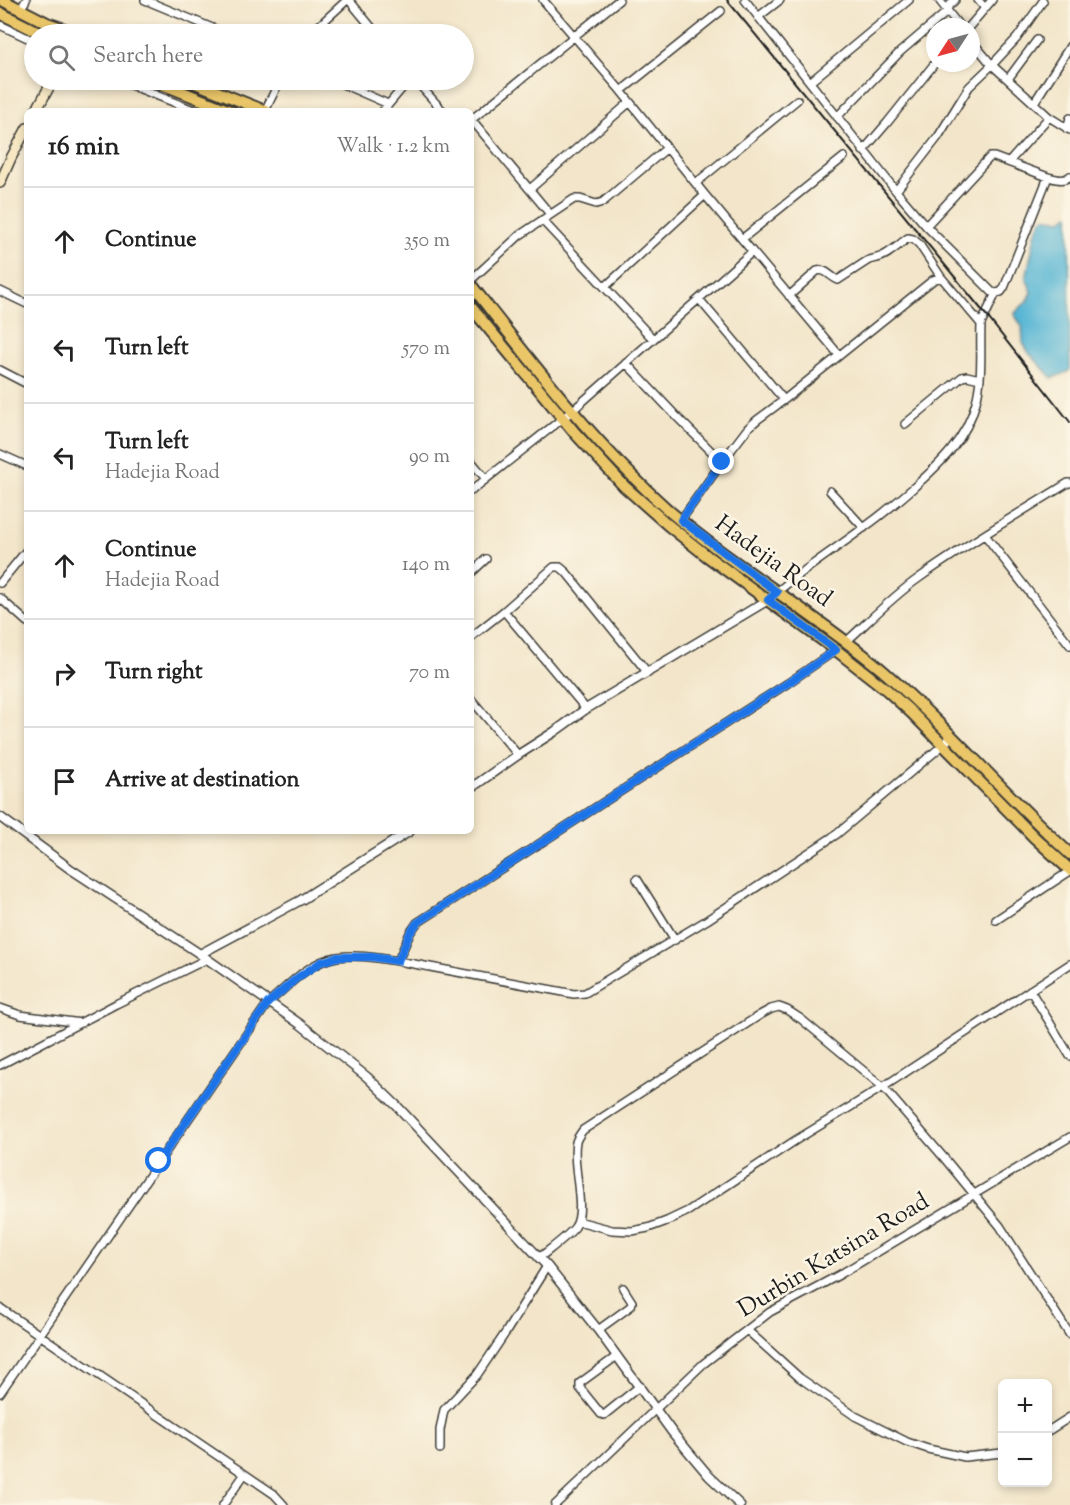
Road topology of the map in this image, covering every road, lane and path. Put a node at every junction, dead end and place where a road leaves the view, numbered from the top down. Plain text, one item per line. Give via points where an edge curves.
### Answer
1 (2, 0) edge
2 (145, 0) edge
3 (348, 0) edge
4 (543, 0) edge
5 (619, 0) edge
6 (744, 0) edge
7 (780, 0) edge
8 (909, 0) edge
9 (939, 0) edge
10 (955, 0) edge
11 (978, 0) edge
12 (992, 0) edge
13 (1043, 1) edge
14 (23, 5) edge
15 (985, 8) junction
16 (947, 10) junction
17 (722, 11) dead end
18 (0, 13) edge
19 (758, 17) junction
20 (953, 18) edge
21 (977, 18) edge
22 (50, 24) edge
23 (203, 24) edge
24 (321, 24) edge
25 (369, 24) edge
26 (0, 25) edge
27 (24, 25) edge
28 (24, 36) edge
29 (574, 36) junction
30 (1037, 40) dead end
31 (1070, 46) edge
32 (980, 51) edge
33 (992, 65) junction
34 (928, 72) edge
35 (1008, 79) junction
36 (810, 82) junction
37 (48, 90) edge
38 (143, 90) edge
39 (178, 90) edge
40 (213, 90) edge
41 (275, 90) edge
42 (356, 90) edge
43 (400, 90) edge
44 (424, 90) edge
45 (621, 91) junction
46 (205, 100) junction
47 (797, 100) dead end
48 (630, 102) junction
49 (1034, 103) junction
50 (388, 104) junction
51 (38, 108) edge
52 (188, 108) edge
53 (201, 108) edge
54 (223, 108) edge
55 (258, 108) edge
56 (266, 108) edge
57 (385, 108) edge
58 (440, 108) edge
59 (837, 117) junction
60 (1048, 117) junction
61 (474, 118) edge
62 (1070, 118) edge
63 (474, 124) edge
64 (1069, 129) edge
65 (24, 134) edge
66 (667, 148) junction
67 (863, 150) junction
68 (844, 157) dead end
69 (1009, 162) junction
70 (1070, 176) edge
71 (1048, 177) junction
72 (0, 183) edge
73 (696, 183) junction
74 (530, 189) junction
75 (896, 191) junction
76 (705, 195) junction
77 (550, 214) junction
78 (542, 219) junction
79 (926, 225) junction
80 (742, 239) junction
81 (752, 252) junction
82 (474, 277) edge
83 (940, 277) junction
84 (606, 286) junction
85 (474, 289) edge
86 (0, 291) edge
87 (996, 293) junction
88 (789, 296) junction
89 (699, 299) junction
90 (24, 303) edge
91 (474, 311) edge
92 (981, 324) junction
93 (653, 339) junction
94 (839, 355) junction
95 (626, 363) junction
96 (0, 370) edge
97 (980, 378) junction
98 (24, 382) edge
99 (784, 400) junction
100 (572, 411) junction
101 (563, 418) junction
102 (905, 424) dead end
103 (1, 457) edge
104 (722, 462) junction
105 (24, 465) edge
106 (474, 465) edge
107 (486, 479) junction
108 (1070, 483) edge
109 (474, 489) edge
110 (830, 491) dead end
111 (681, 520) junction
112 (864, 528) junction
113 (985, 535) junction
114 (24, 554) edge
115 (486, 559) dead end
116 (474, 570) edge
117 (0, 583) edge
118 (777, 592) junction
119 (0, 597) edge
120 (768, 600) junction
121 (504, 611) junction
122 (24, 616) edge
123 (474, 635) edge
124 (846, 642) junction
125 (1070, 645) edge
126 (836, 650) junction
127 (648, 673) junction
128 (474, 703) edge
129 (586, 709) junction
130 (952, 736) junction
131 (943, 745) junction
132 (518, 755) junction
133 (474, 786) edge
134 (0, 817) edge
135 (405, 834) edge
136 (1070, 854) edge
137 (1070, 871) edge
138 (637, 879) dead end
139 (996, 920) dead end
140 (675, 940) junction
141 (203, 957) junction
142 (398, 961) junction
143 (1070, 964) edge
144 (1030, 990) junction
145 (268, 1003) junction
146 (0, 1008) edge
147 (81, 1023) junction
148 (1070, 1056) edge
149 (0, 1065) edge
150 (883, 1087) junction
151 (1070, 1137) edge
152 (974, 1194) junction
153 (578, 1221) junction
154 (539, 1258) junction
155 (547, 1266) junction
156 (623, 1288) dead end
157 (0, 1308) edge
158 (598, 1330) junction
159 (747, 1330) junction
160 (40, 1334) junction
161 (1070, 1335) edge
162 (617, 1356) junction
163 (640, 1386) junction
164 (0, 1392) edge
165 (656, 1409) junction
166 (1070, 1417) edge
167 (1052, 1428) edge
168 (440, 1449) dead end
169 (998, 1453) edge
170 (243, 1475) junction
171 (224, 1505) edge
172 (284, 1505) edge
173 (555, 1505) edge
174 (740, 1505) edge

1 - 14 main road
2 - 23 street
3 - 24 street
3 - 25 street
4 - 29 street
5 - 29 street
6 - 19 street
7 - 19 street
8 - 36 street
9 - 16 street
10 - 16 street
11 - 15 street
12 - 15 street
13 - 33 street
14 - 22 main road
15 - 21 street
16 - 20 street
16 - 59 street
17 - 45 street
18 - 27 main road
19 - 36 street
26 - 28 street
29 - 45 street
29 - 61 street
30 - 35 street
31 - 49 street
32 - 33 street
33 - 35 street
33 - 75 street via 969,87 938,137
34 - 67 street
35 - 49 street
36 - 59 street
37 - 51 main road
38 - 52 street
39 - 46 main road
40 - 55 main road
41 - 56 street
42 - 50 street
43 - 50 street
44 - 58 street
45 - 48 street
46 - 53 street
46 - 54 main road
47 - 73 street
48 - 66 street
48 - 74 street
49 - 60 street
50 - 57 street
59 - 67 street
60 - 64 street
60 - 69 street
62 - 64 street
63 - 74 street
65 - 72 main road
66 - 73 street
66 - 77 street via 603,202 574,199
67 - 75 street
68 - 80 street
69 - 71 street
69 - 79 street via 987,159
70 - 71 street via 1062,180
71 - 87 street via 1004,288
73 - 76 street
74 - 77 street
75 - 79 street
76 - 80 street
76 - 84 street
77 - 78 street
78 - 82 street
78 - 84 street
79 - 87 street
80 - 81 street
81 - 88 street
81 - 89 street
83 - 88 street via 919,244 908,238 838,280 826,271 817,271
83 - 92 street
83 - 94 street
84 - 93 street
85 - 100 main road, Hadejia Road
86 - 90 street
87 - 92 street
88 - 94 street
89 - 93 street
89 - 99 street
91 - 101 main road, Hadejia Road
92 - 97 street
93 - 95 street
94 - 99 street
95 - 100 street
95 - 104 street
96 - 98 street
97 - 102 street via 962,377
97 - 112 street via 976,403 957,443 938,465
99 - 104 street via 748,428
100 - 101 street
100 - 111 main road, Hadejia Road via 639,483
101 - 107 street
101 - 120 main road, Hadejia Road via 624,486 668,525
103 - 105 street
104 - 111 street
106 - 107 street
107 - 109 street
108 - 113 street
110 - 112 street
111 - 118 main road, Hadejia Road
112 - 118 street
113 - 124 street via 918,578
113 - 125 street
114 - 117 street
115 - 116 street
118 - 120 street
118 - 124 main road, Hadejia Road
119 - 122 street
120 - 126 main road, Hadejia Road
120 - 127 street
121 - 123 street
121 - 127 street via 554,567 560,567
121 - 129 street
124 - 130 main road, Hadejia Road
126 - 131 main road, Hadejia Road via 887,690
126 - 142 street via 417,923
127 - 129 street
128 - 132 street
129 - 132 street
130 - 131 street
130 - 136 main road, Hadejia Road
131 - 137 main road, Hadejia Road
131 - 140 street via 837,834
132 - 133 street
134 - 141 street
135 - 141 street
137 - 139 street
138 - 140 street
140 - 142 street via 596,988 574,994
141 - 145 street
141 - 147 street
142 - 145 street via 337,957 321,962
143 - 144 street
144 - 148 street
144 - 150 street
145 - 154 street via 367,1077
145 - 160 street
146 - 147 street via 20,1015
147 - 149 street
150 - 152 street
150 - 153 street via 667,1221 632,1231
150 - 153 street via 801,1019 779,1007 771,1009 583,1130 574,1150
151 - 152 street, Durbin Katsina Road
152 - 159 street, Durbin Katsina Road via 770,1312
152 - 161 street via 1000,1226
153 - 154 street
154 - 155 street
155 - 158 street
155 - 168 street via 477,1375 444,1410
156 - 158 street via 631,1306
157 - 160 street
158 - 162 street
159 - 165 street, Durbin Katsina Road via 703,1364
159 - 169 street via 827,1397 907,1442 965,1456
160 - 164 street
160 - 170 street
162 - 163 street
162 - 163 street via 580,1383 580,1388 604,1415
163 - 165 street
165 - 173 street, Durbin Katsina Road
165 - 174 street via 709,1476
166 - 167 street
170 - 171 street
170 - 172 street

